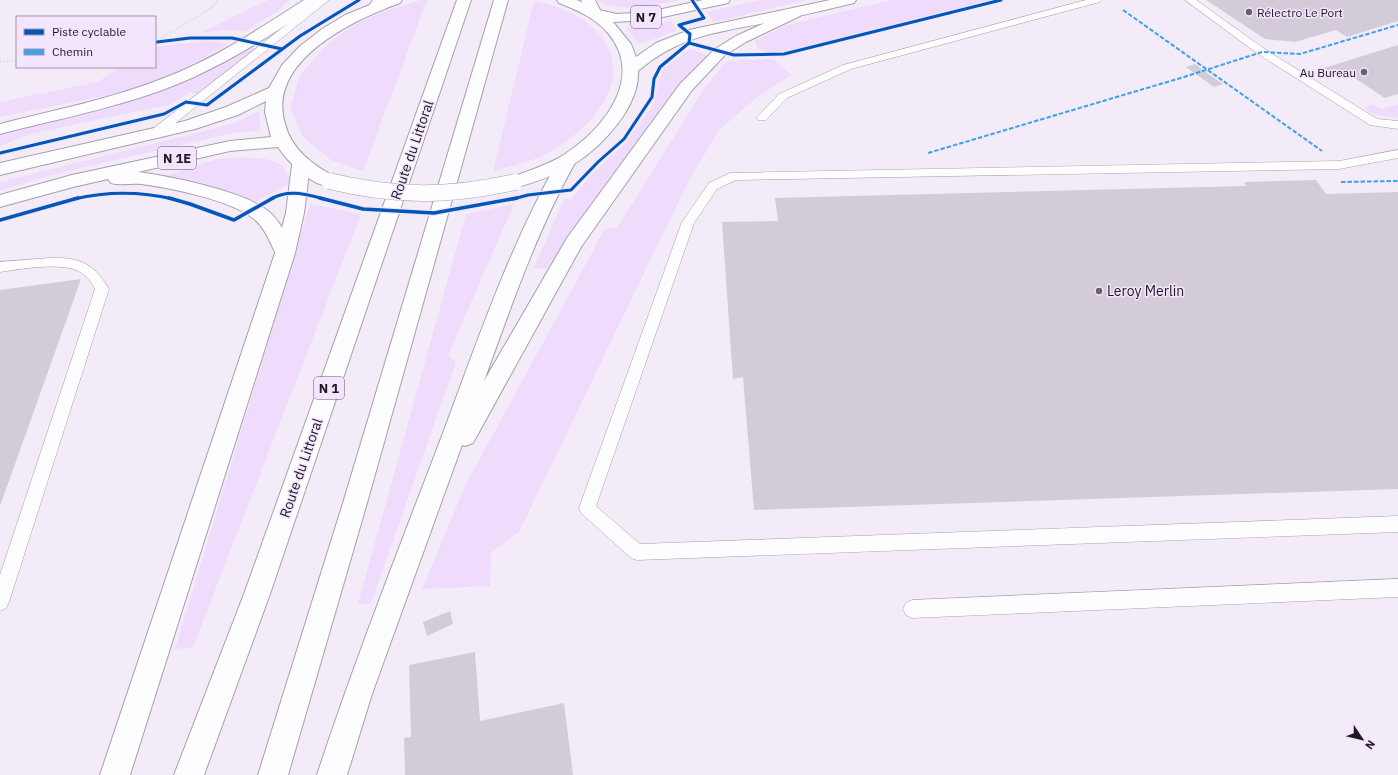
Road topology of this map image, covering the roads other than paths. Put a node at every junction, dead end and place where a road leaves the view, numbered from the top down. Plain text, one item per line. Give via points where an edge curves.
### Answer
1 (314, 0) edge
2 (324, 0) edge
3 (395, 0) edge
4 (464, 0) edge
5 (501, 0) edge
6 (564, 0) edge
7 (588, 0) edge
8 (722, 0) edge
9 (849, 0) edge
10 (1097, 0) edge
11 (1190, 0) edge
12 (378, 3) edge
13 (795, 13) junction
14 (595, 14) junction
15 (631, 69) junction
16 (275, 91) junction
17 (762, 118) dead end
18 (1398, 125) edge
19 (0, 129) edge
20 (158, 131) junction
21 (283, 141) junction
22 (1398, 154) edge
23 (567, 161) junction
24 (302, 164) junction
25 (0, 169) edge
26 (72, 181) junction
27 (0, 201) edge
28 (285, 253) junction
29 (0, 267) edge
30 (430, 498) junction
31 (1398, 524) edge
32 (1398, 588) edge
33 (0, 602) edge
34 (912, 609) dead end
35 (115, 775) edge
36 (189, 775) edge
37 (273, 775) edge
38 (332, 775) edge

1 - 19 main road via 249,41 170,81 133,94
2 - 20 lane
3 - 12 main road
4 - 36 main road, Route du Littoral / N 1 via 257,594
5 - 37 main road via 356,503
6 - 14 main road
7 - 14 main road
8 - 14 main road, N 7 via 648,16 617,18
9 - 13 main road, N 7
10 - 17 lane via 847,67 783,96
11 - 18 lane via 1262,52 1374,122
12 - 16 main road via 319,37 293,62
13 - 15 main road, N 7 via 719,27 677,38 655,49
13 - 30 main road via 720,52 686,87 574,243
14 - 15 main road via 615,32 629,58
15 - 23 main road via 628,92 614,119
16 - 20 main road, N 1E via 214,117
16 - 21 main road via 274,116
20 - 25 main road, N 1E
21 - 24 main road via 290,153
21 - 26 main road, N 1E via 230,146
22 - 31 lane via 1339,165 734,176 713,186 688,222 587,508 637,552
23 - 24 main road, bridge via 515,182 454,194 411,195 369,191 329,181
23 - 30 main road via 549,192 501,307
24 - 28 main road via 295,213
26 - 27 main road, N 1E
26 - 28 main road via 139,178 172,184 243,204 260,214 268,223
28 - 35 main road
29 - 33 lane via 64,261 90,271 98,279 102,289
30 - 38 main road via 358,694
32 - 34 lane

